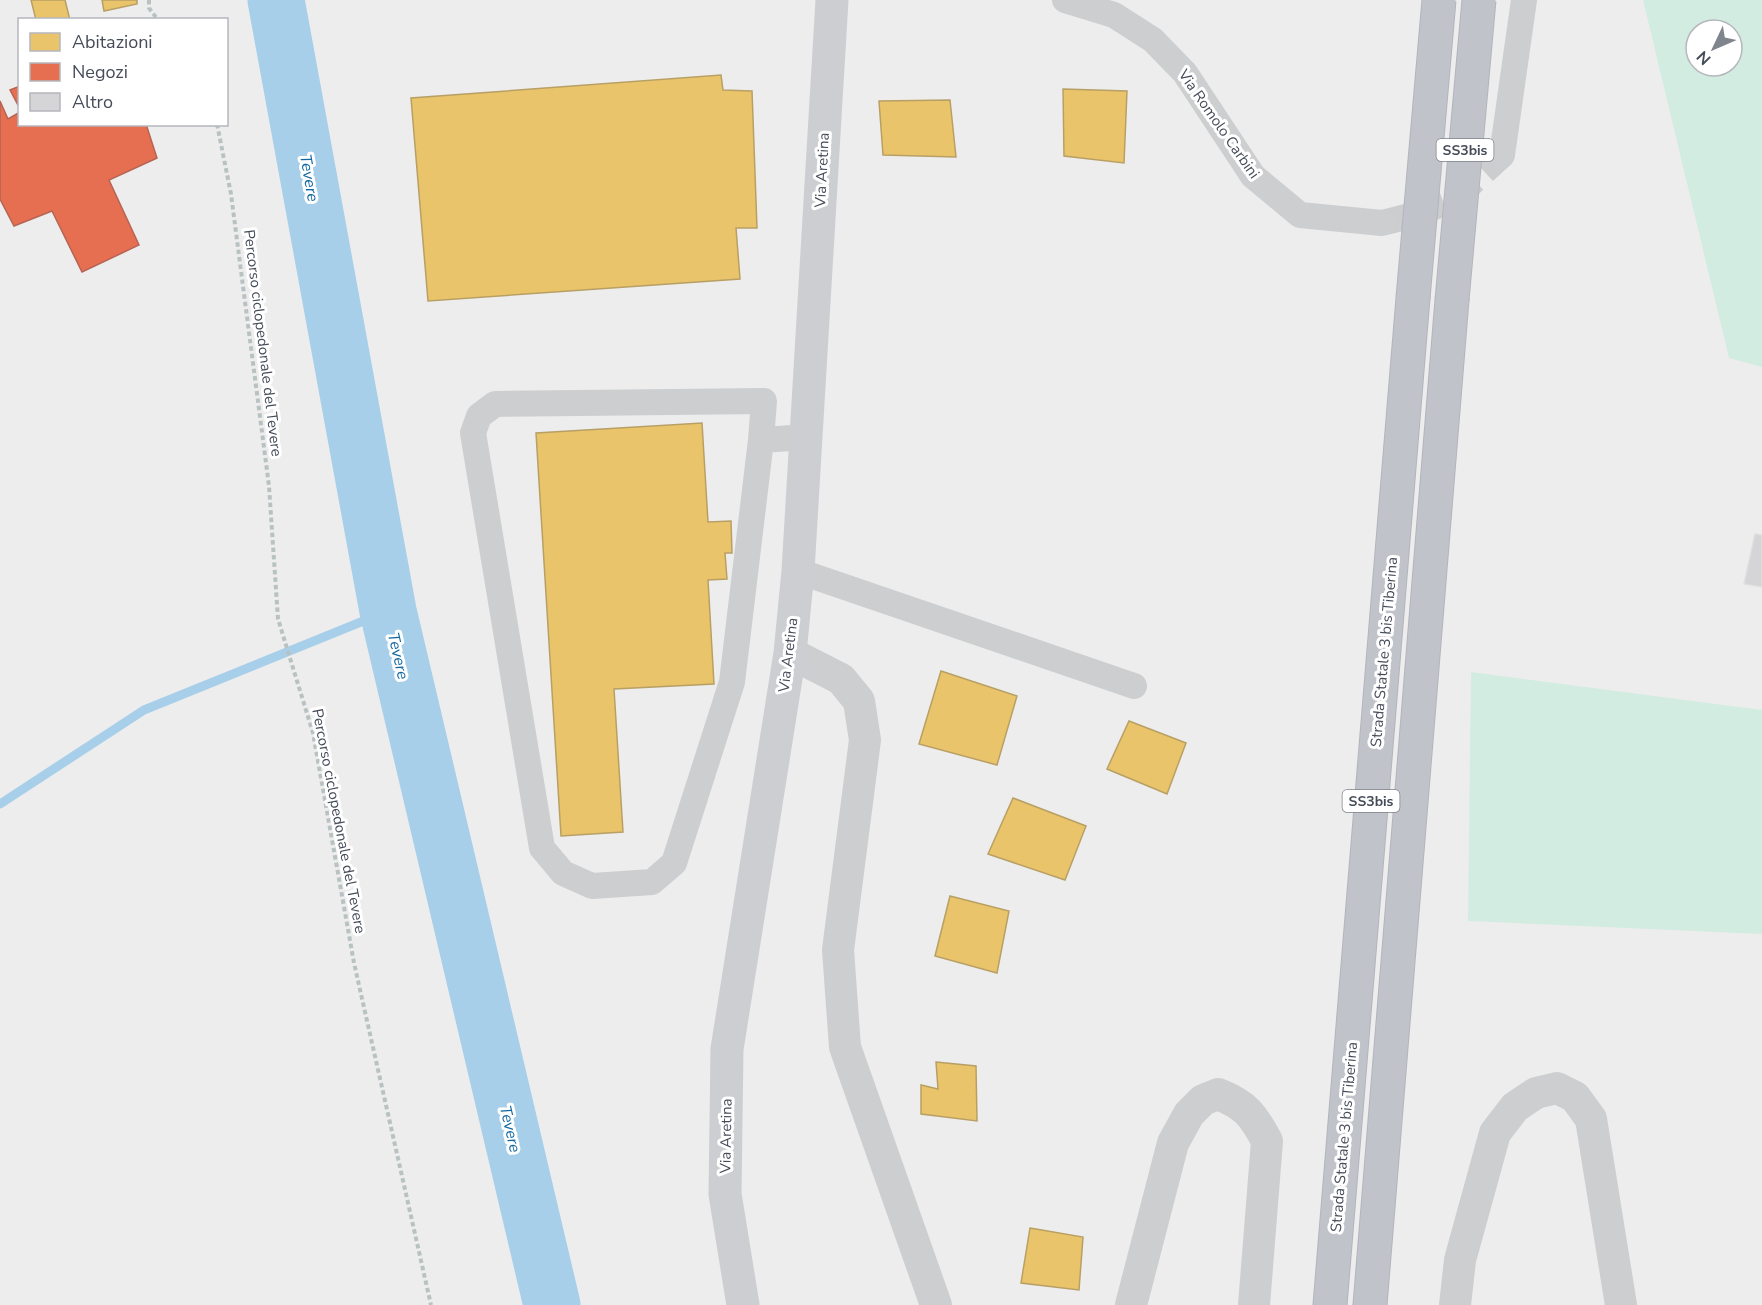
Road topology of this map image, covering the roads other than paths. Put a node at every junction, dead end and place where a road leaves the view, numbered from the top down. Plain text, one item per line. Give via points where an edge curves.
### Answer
1 (832, 0) edge
2 (1065, 0) edge
3 (1439, 0) edge
4 (1479, 0) edge
5 (1524, 0) edge
6 (1502, 155) tunnel mouth
7 (1382, 223) tunnel mouth
8 (806, 437) junction
9 (761, 440) junction
10 (798, 571) junction
11 (790, 653) junction
12 (1134, 686) dead end
13 (743, 1305) edge
14 (936, 1305) edge
15 (1131, 1305) edge
16 (1254, 1305) edge
17 (1330, 1305) edge
18 (1370, 1305) edge
19 (1455, 1305) edge
20 (1622, 1305) edge

1 - 8 main road, Via Aretina
2 - 7 street, Via Romolo Carbini via 1114,15 1153,40 1185,73 1252,176 1300,215
3 - 17 highway, Strada Statale 3 bis Tiberina / SS3bis, bridge
4 - 18 highway, SS3bis, bridge
5 - 6 street
8 - 9 street
8 - 10 main road, Via Aretina
9 - 9 street via 732,682 674,863 652,882 592,886 563,873 542,848 473,433 479,416 495,404 764,401
10 - 11 main road, Via Aretina
10 - 12 street
11 - 13 main road, Via Aretina via 727,1049 725,1194
11 - 14 street via 841,680 859,701 865,740 838,950 845,1047
15 - 16 street via 1173,1143 1189,1114 1203,1100 1218,1094 1238,1102 1254,1118 1267,1141
19 - 20 street via 1460,1260 1495,1133 1515,1107 1536,1093 1557,1088 1575,1097 1591,1119

